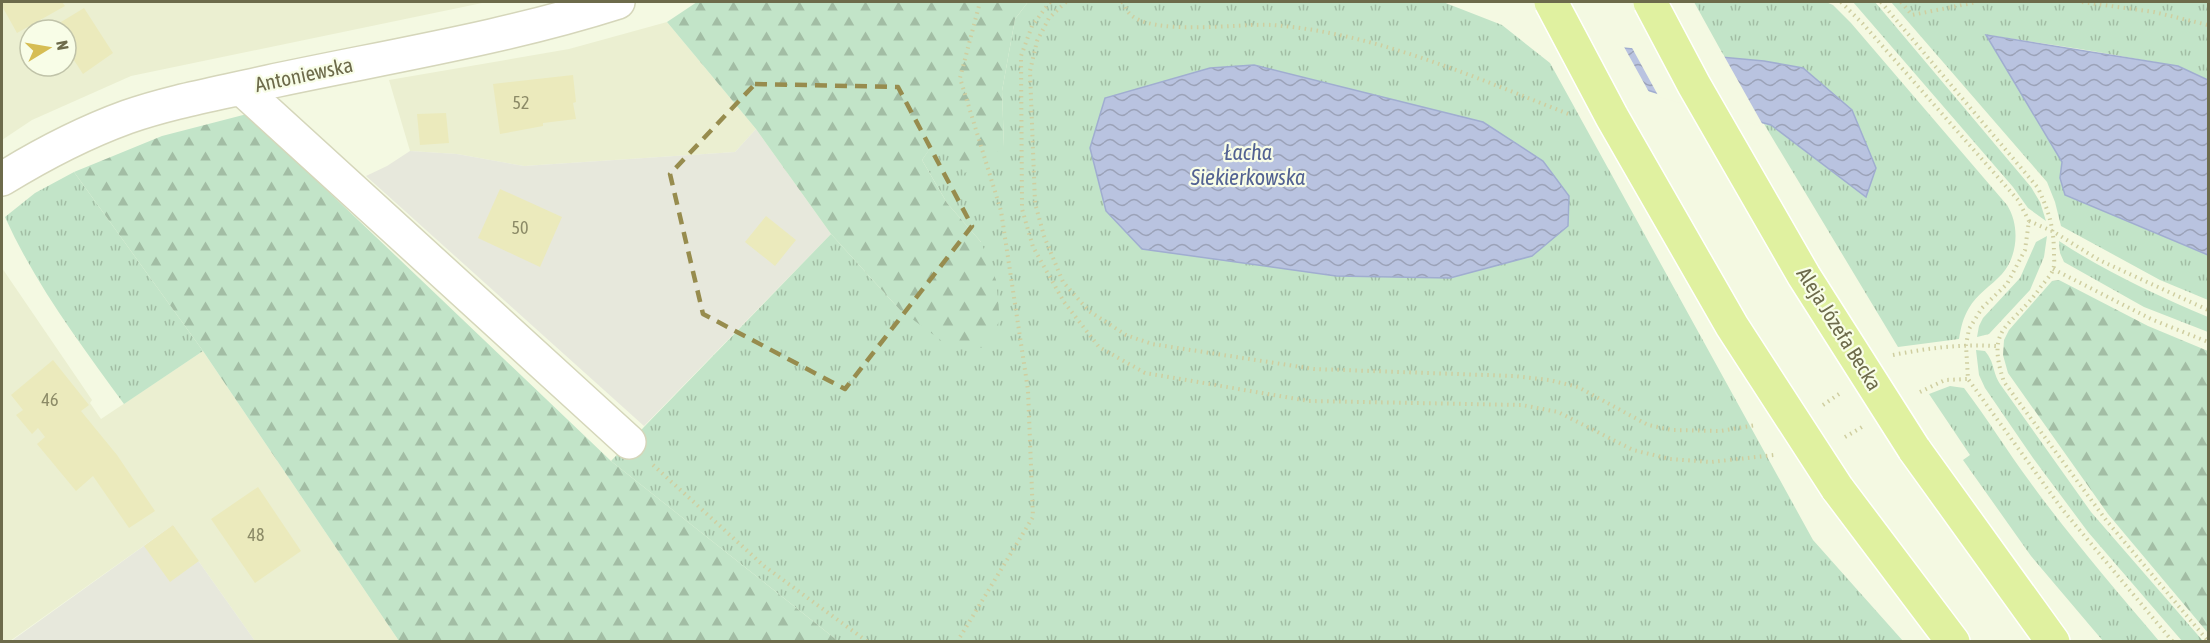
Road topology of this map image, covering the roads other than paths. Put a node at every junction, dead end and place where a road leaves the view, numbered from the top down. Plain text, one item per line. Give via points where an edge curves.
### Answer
1 (618, 2) edge
2 (1551, 2) edge
3 (1650, 2) edge
4 (241, 88) junction
5 (2, 179) edge
6 (628, 442) road end
7 (1953, 642) edge
8 (2053, 642) edge

1 - 4 street, Antoniewska via 532,26
2 - 7 main road, bridge via 1732,326 1838,488
3 - 8 main road, Aleja Józefa Becka, bridge via 1804,276 1914,449
4 - 5 street, Antoniewska via 185,99 128,117 86,133
4 - 6 street

